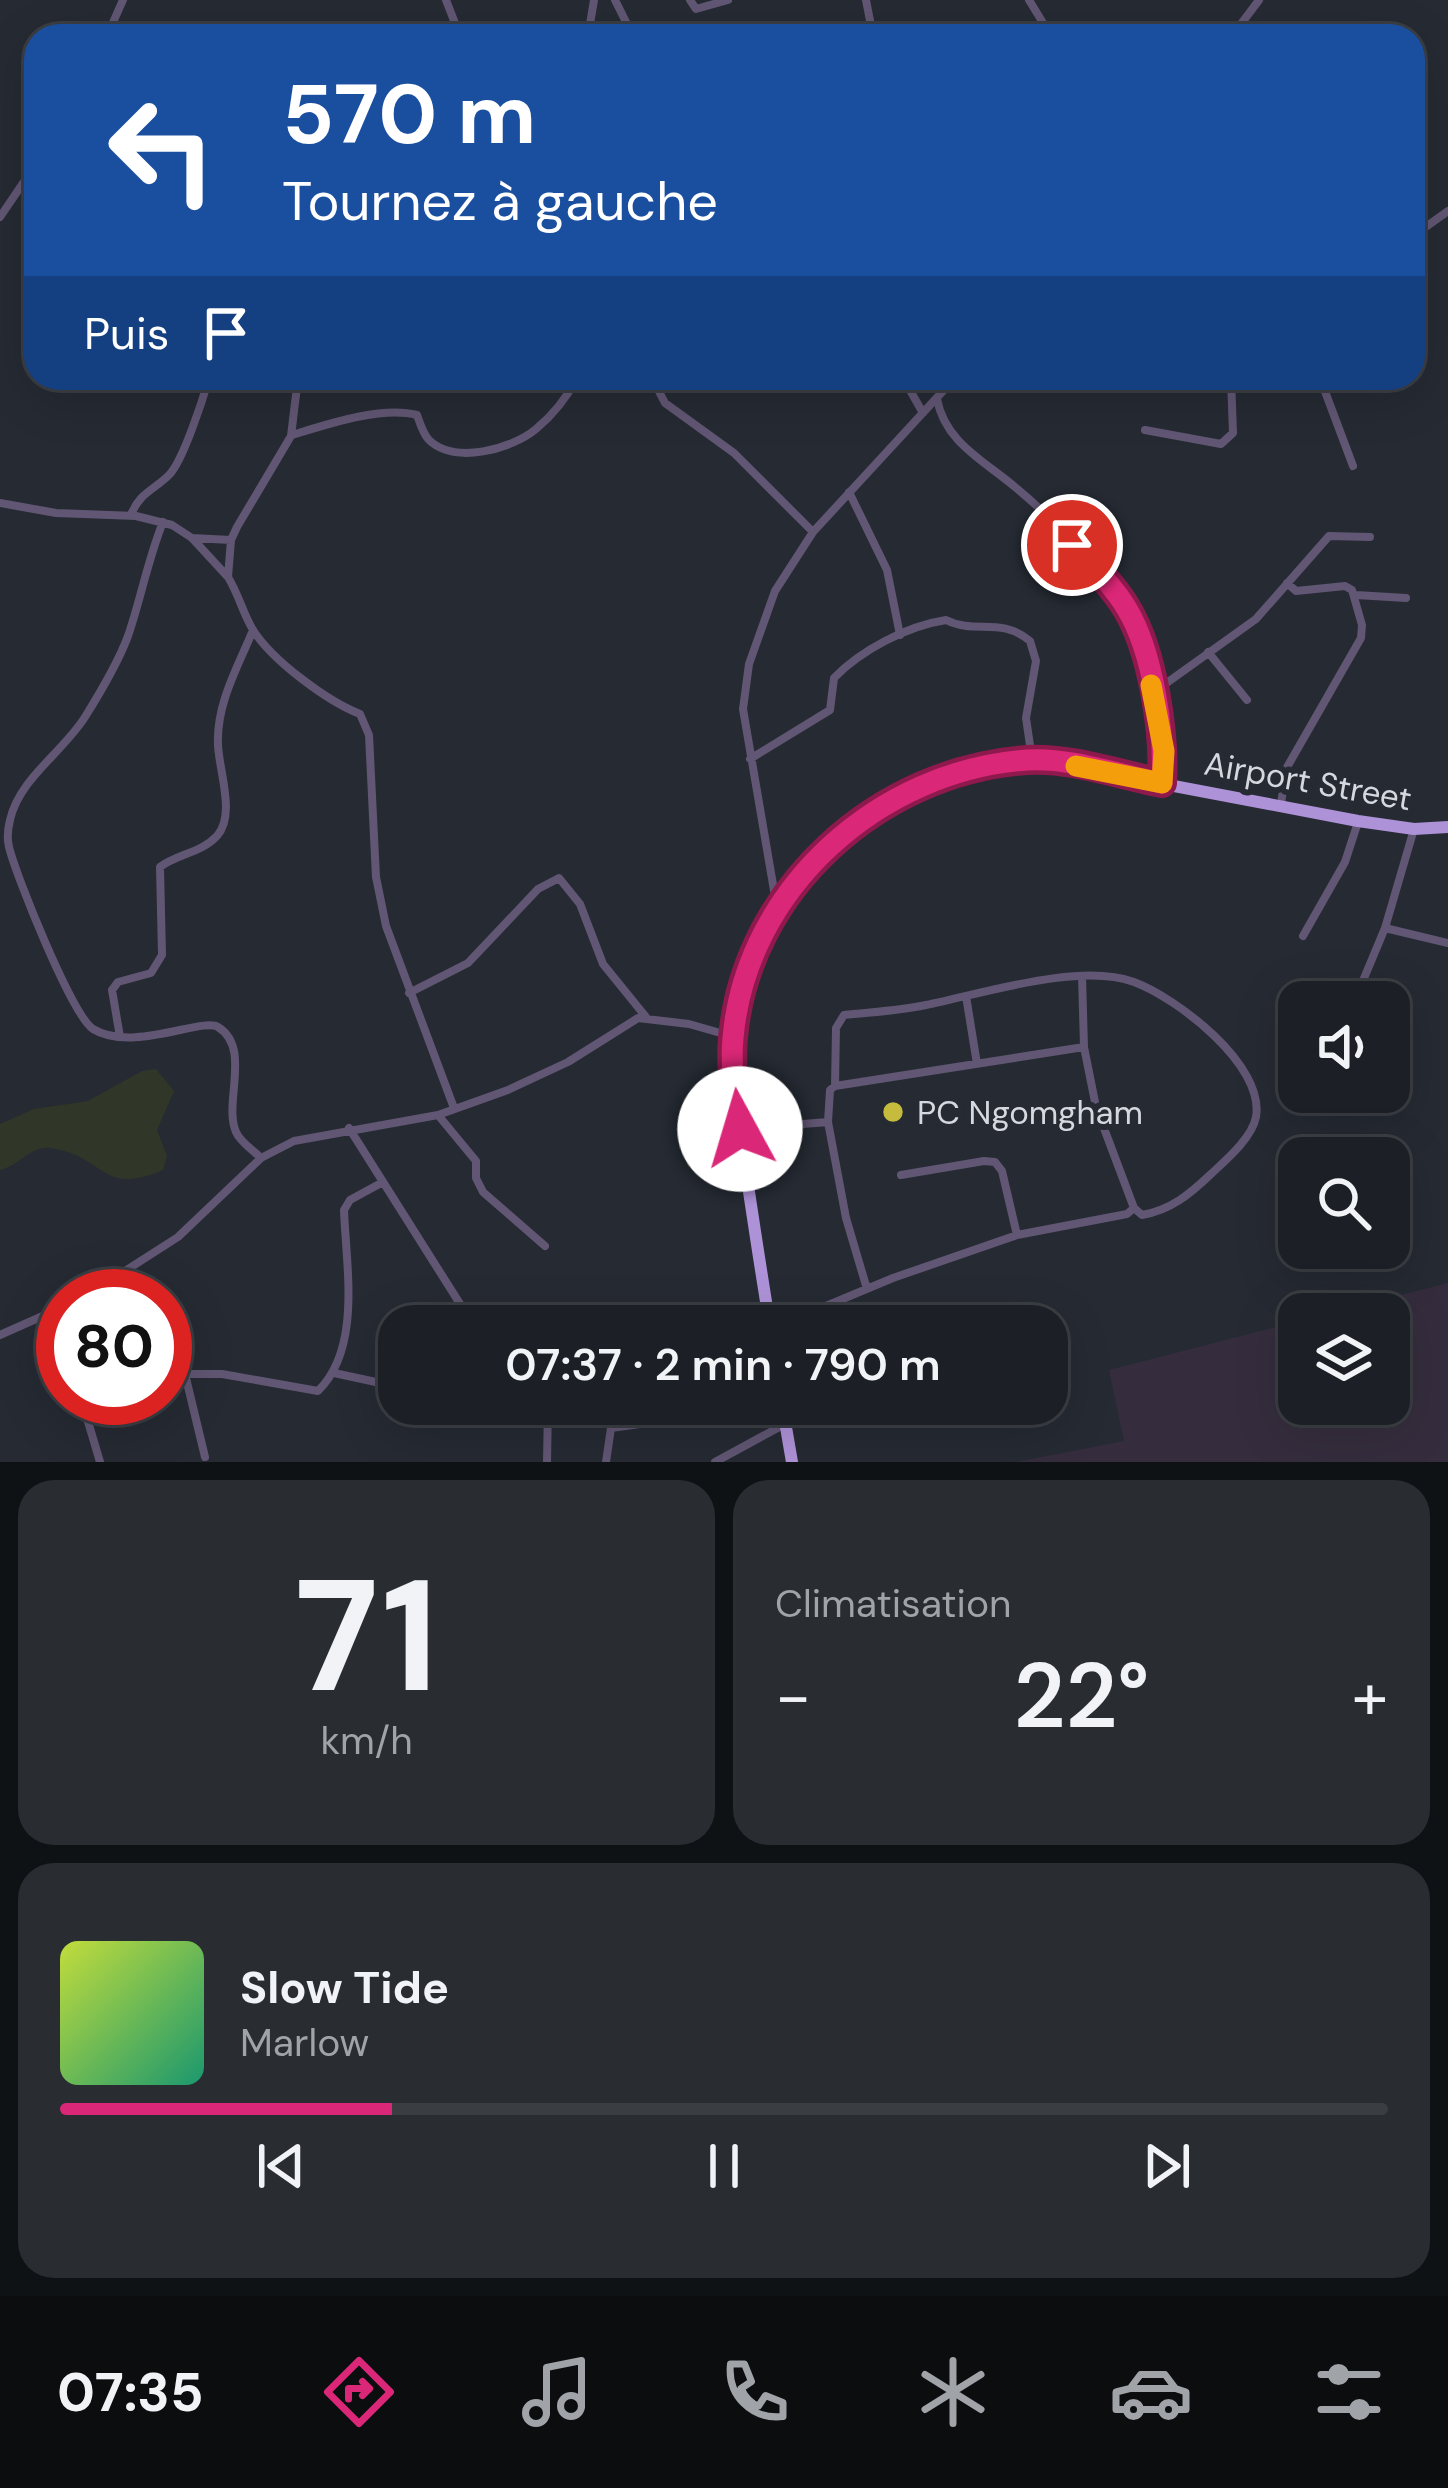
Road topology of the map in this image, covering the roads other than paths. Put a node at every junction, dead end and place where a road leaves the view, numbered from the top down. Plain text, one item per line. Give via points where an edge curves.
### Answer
1 (690, 0) edge
2 (728, 0) edge
3 (24, 182) edge
4 (0, 217) edge
5 (205, 390) edge
6 (297, 390) edge
7 (571, 390) edge
8 (658, 390) edge
9 (910, 390) edge
10 (944, 390) edge
11 (1231, 390) edge
12 (1324, 390) edge
13 (937, 398) junction
14 (922, 413) junction
15 (1144, 430) dead end
16 (291, 436) junction
17 (1353, 466) dead end
18 (849, 492) junction
19 (1, 502) edge
20 (131, 515) junction
21 (163, 522) junction
22 (813, 532) junction
23 (1370, 537) dead end
24 (192, 538) junction
25 (231, 540) junction
26 (228, 577) junction
27 (1286, 583) junction
28 (1356, 595) junction
29 (1406, 598) dead end
30 (253, 629) junction
31 (900, 635) junction
32 (1208, 652) junction
33 (1154, 692) junction
34 (1247, 700) dead end
35 (750, 759) junction
36 (1032, 759) junction
37 (1162, 783) junction
38 (1281, 804) junction
39 (0, 812) edge
40 (10, 817) junction
41 (1358, 820) junction
42 (1448, 827) edge
43 (1414, 830) junction
44 (777, 908) junction
45 (1385, 928) junction
46 (1304, 935) dead end
47 (1448, 943) edge
48 (1082, 976) junction
49 (1363, 981) edge
50 (409, 993) junction
51 (966, 996) junction
52 (646, 1016) junction
53 (733, 1036) junction
54 (120, 1037) junction
55 (1084, 1047) junction
56 (977, 1064) junction
57 (835, 1086) junction
58 (454, 1108) junction
59 (438, 1115) junction
60 (828, 1122) junction
61 (349, 1129) junction
62 (740, 1129) junction
63 (261, 1158) junction
64 (901, 1175) dead end
65 (383, 1182) junction
66 (1134, 1208) junction
67 (1017, 1235) junction
68 (545, 1246) dead end
69 (130, 1269) edge
70 (867, 1288) junction
71 (461, 1305) edge
72 (770, 1305) edge
73 (825, 1305) edge
74 (36, 1320) edge
75 (0, 1335) edge
76 (334, 1373) junction
77 (192, 1374) edge
78 (378, 1382) edge
79 (192, 1403) edge
80 (89, 1425) edge
81 (548, 1425) edge
82 (610, 1425) edge
83 (636, 1425) edge
84 (783, 1425) edge
85 (785, 1425) edge
86 (611, 1429) junction
87 (205, 1456) dead end
88 (100, 1462) edge
89 (547, 1462) edge
90 (606, 1462) edge
91 (715, 1462) edge
92 (792, 1462) edge

1 - 2 street via 696,9
3 - 4 street
5 - 20 street via 177,464
6 - 16 street
7 - 16 street via 532,433 496,449 442,448 410,412
8 - 22 street
9 - 14 street
10 - 13 street
11 - 15 street via 1233,433 1221,444
12 - 17 street
13 - 14 street
13 - 33 street via 950,435 1020,490 1129,611
14 - 18 street
16 - 25 street
18 - 22 street
18 - 31 street via 887,570
19 - 20 street
20 - 21 street
21 - 24 street
21 - 40 street via 127,639 83,720
22 - 35 street via 776,591 748,664 742,709
23 - 27 street via 1329,536
24 - 25 street
24 - 26 street
25 - 26 street
26 - 30 street
27 - 28 street via 1296,591 1345,586
27 - 32 street via 1256,619
28 - 29 street
28 - 38 street via 1361,638 1286,769
30 - 50 street via 305,681 364,723 376,877
30 - 54 street via 219,712 223,825 190,855 160,867 162,955 151,973 112,990
31 - 35 street via 838,674 830,710
31 - 36 street via 946,620 1006,627 1030,641
32 - 33 street
32 - 34 street
33 - 37 street
35 - 44 street
36 - 37 highway, Airport Street
36 - 44 highway, Airport Street via 966,771 889,802 811,863
37 - 38 highway, Airport Street
38 - 41 highway, Airport Street
39 - 40 street
40 - 54 street via 9,848 56,970 89,1027
41 - 43 highway, Airport Street
41 - 46 street via 1345,862
42 - 43 highway, Airport Street
43 - 45 street
44 - 53 highway, Airport Street via 752,962
45 - 47 street
45 - 49 street
48 - 51 street
48 - 55 street
48 - 66 street via 1130,981 1180,1005 1234,1057 1256,1098 1256,1122 1201,1184 1166,1211 1142,1215
50 - 52 street via 468,963 538,889 559,878 580,904 604,964
50 - 58 street
51 - 56 street
51 - 57 street via 844,1015 836,1028
52 - 53 street
52 - 58 street via 568,1062
53 - 62 highway, Airport Street
54 - 63 street via 219,1027 235,1069 234,1126
55 - 56 street
55 - 66 street via 1096,1107
56 - 57 street
57 - 60 street
58 - 59 street
59 - 61 street
59 - 68 street via 476,1161 483,1192
60 - 62 street
60 - 70 street
61 - 63 street
61 - 65 street
62 - 72 highway, Airport Street
63 - 69 street via 205,1215
64 - 67 street via 995,1162
65 - 71 street
65 - 76 street via 344,1210 348,1282
66 - 67 street
67 - 70 street
70 - 73 street
74 - 75 street
76 - 77 street via 314,1392
76 - 78 street
79 - 87 street
80 - 88 street
81 - 89 street
82 - 86 street
83 - 86 street
84 - 91 street
85 - 92 highway
86 - 90 street

